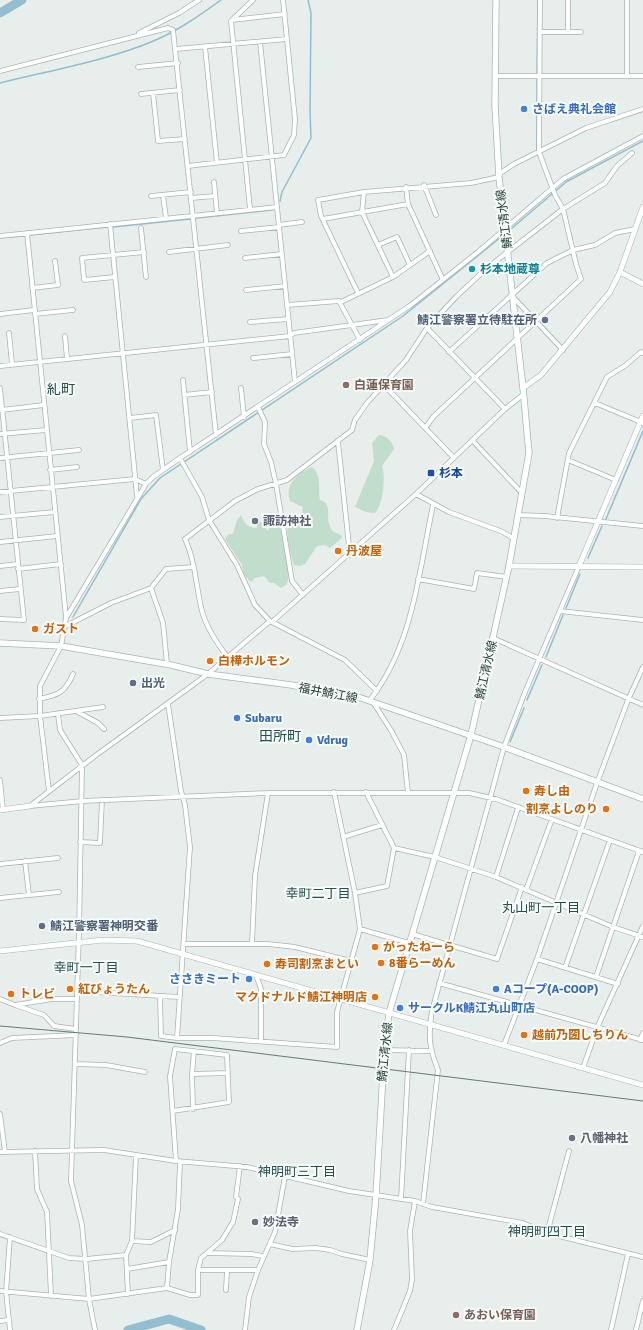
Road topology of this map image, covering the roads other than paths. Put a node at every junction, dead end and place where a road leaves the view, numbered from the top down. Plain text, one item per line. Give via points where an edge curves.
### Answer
1 (199, 0) edge
2 (253, 0) edge
3 (283, 0) edge
4 (496, 0) edge
5 (540, 0) edge
6 (568, 0) edge
7 (627, 0) edge
8 (285, 14) junction
9 (232, 20) junction
10 (540, 32) junction
11 (568, 32) junction
12 (581, 32) dead end
13 (130, 37) junction
14 (287, 39) junction
15 (260, 42) junction
16 (233, 44) junction
17 (204, 47) junction
18 (176, 50) junction
19 (178, 63) junction
20 (138, 67) dead end
21 (0, 71) edge
22 (496, 76) junction
23 (540, 76) junction
24 (627, 76) junction
25 (643, 76) edge
26 (180, 90) junction
27 (153, 93) junction
28 (141, 94) dead end
29 (643, 109) edge
30 (643, 136) edge
31 (185, 139) junction
32 (540, 152) junction
33 (632, 153) dead end
34 (272, 157) junction
35 (244, 160) junction
36 (217, 163) junction
37 (188, 166) junction
38 (499, 176) junction
39 (214, 182) dead end
40 (424, 185) junction
41 (406, 187) junction
42 (554, 191) junction
43 (191, 192) junction
44 (364, 192) junction
45 (163, 195) junction
46 (151, 196) dead end
47 (216, 196) junction
48 (192, 198) junction
49 (408, 204) junction
50 (643, 206) edge
51 (277, 207) junction
52 (563, 209) junction
53 (250, 210) junction
54 (362, 212) junction
55 (217, 213) junction
56 (436, 214) dead end
57 (193, 215) junction
58 (166, 218) junction
59 (323, 219) junction
60 (302, 222) dead end
61 (110, 224) junction
62 (279, 226) junction
63 (141, 228) dead end
64 (505, 228) junction
65 (635, 229) junction
66 (240, 231) dead end
67 (27, 233) junction
68 (0, 236) edge
69 (228, 245) dead end
70 (378, 245) junction
71 (197, 248) junction
72 (573, 250) junction
73 (144, 252) junction
74 (169, 252) dead end
75 (430, 252) junction
76 (508, 252) junction
77 (282, 254) junction
78 (113, 255) junction
79 (245, 258) dead end
80 (56, 261) dead end
81 (410, 265) junction
82 (620, 272) junction
83 (393, 276) junction
84 (115, 277) junction
85 (146, 278) dead end
86 (443, 280) junction
87 (643, 284) edge
88 (285, 286) junction
89 (32, 288) junction
90 (246, 290) dead end
91 (358, 294) junction
92 (512, 296) junction
93 (341, 302) junction
94 (287, 305) junction
95 (73, 310) dead end
96 (35, 312) junction
97 (0, 314) edge
98 (288, 319) junction
99 (390, 319) junction
100 (536, 321) junction
101 (250, 322) dead end
102 (352, 325) junction
103 (427, 328) junction
104 (10, 333) dead end
105 (65, 336) dead end
106 (290, 336) junction
107 (517, 339) junction
108 (360, 340) junction
109 (207, 344) junction
110 (563, 350) junction
111 (449, 352) junction
112 (123, 353) junction
113 (643, 353) edge
114 (292, 354) junction
115 (253, 358) dead end
116 (67, 359) junction
117 (40, 361) junction
118 (12, 364) junction
119 (0, 366) edge
120 (475, 379) junction
121 (183, 380) dead end
122 (295, 382) junction
123 (384, 385) junction
124 (0, 388) edge
125 (241, 388) dead end
126 (524, 391) junction
127 (212, 392) junction
128 (184, 395) junction
129 (595, 403) junction
130 (44, 405) junction
131 (505, 409) junction
132 (1, 410) edge
133 (260, 410) junction
134 (643, 416) edge
135 (244, 417) junction
136 (130, 418) junction
137 (642, 422) edge
138 (425, 428) junction
139 (46, 430) junction
140 (2, 434) edge
141 (216, 435) junction
142 (472, 440) junction
143 (338, 442) junction
144 (80, 450) dead end
145 (190, 452) junction
146 (49, 453) junction
147 (7, 457) junction
148 (0, 458) edge
149 (454, 458) junction
150 (568, 460) junction
151 (182, 461) junction
152 (77, 467) dead end
153 (50, 470) junction
154 (163, 470) junction
155 (135, 479) junction
156 (616, 480) junction
157 (146, 484) junction
158 (276, 484) junction
159 (52, 487) junction
160 (10, 491) junction
161 (0, 492) edge
162 (521, 492) junction
163 (416, 494) junction
164 (138, 496) junction
165 (433, 505) junction
166 (55, 512) junction
167 (518, 515) junction
168 (13, 516) junction
169 (0, 517) edge
170 (557, 518) junction
171 (210, 520) junction
172 (598, 521) junction
173 (643, 526) edge
174 (58, 536) junction
175 (514, 538) junction
176 (15, 540) junction
177 (0, 542) edge
178 (350, 555) junction
179 (18, 564) junction
180 (61, 564) junction
181 (0, 566) edge
182 (509, 566) junction
183 (579, 566) junction
184 (643, 567) edge
185 (193, 568) junction
186 (18, 569) junction
187 (507, 577) junction
188 (418, 579) junction
189 (151, 588) junction
190 (20, 589) junction
191 (0, 591) edge
192 (303, 595) junction
193 (560, 611) junction
194 (0, 618) edge
195 (66, 618) junction
196 (643, 620) edge
197 (271, 621) junction
198 (64, 627) junction
199 (494, 638) junction
200 (0, 643) edge
201 (61, 646) junction
202 (228, 658) junction
203 (540, 658) junction
204 (167, 664) junction
205 (643, 667) edge
206 (73, 674) dead end
207 (208, 674) junction
208 (377, 691) junction
209 (39, 698) junction
210 (628, 700) junction
211 (371, 701) junction
212 (168, 704) junction
213 (643, 705) edge
214 (103, 707) dead end
215 (76, 711) junction
216 (58, 714) junction
217 (40, 716) junction
218 (0, 718) edge
219 (104, 729) dead end
220 (471, 735) junction
221 (504, 747) junction
222 (82, 766) junction
223 (0, 780) edge
224 (597, 783) junction
225 (49, 791) junction
226 (334, 792) junction
227 (366, 792) junction
228 (268, 793) junction
229 (408, 793) junction
230 (452, 794) junction
231 (183, 797) junction
232 (491, 798) junction
233 (643, 799) edge
234 (102, 800) junction
235 (80, 802) junction
236 (30, 806) junction
237 (518, 808) junction
238 (1, 810) edge
239 (552, 819) junction
240 (382, 825) junction
241 (580, 828) junction
242 (343, 837) junction
243 (610, 840) junction
244 (80, 842) junction
245 (394, 848) junction
246 (641, 851) edge
247 (435, 857) junction
248 (58, 858) dead end
249 (25, 861) junction
250 (0, 864) edge
251 (470, 868) junction
252 (496, 877) junction
253 (522, 887) junction
254 (47, 888) dead end
255 (526, 890) junction
256 (59, 892) dead end
257 (47, 893) junction
258 (355, 894) junction
259 (29, 895) junction
260 (0, 898) edge
261 (556, 903) junction
262 (583, 915) junction
263 (643, 926) edge
264 (612, 927) junction
265 (360, 929) junction
266 (412, 934) junction
267 (641, 936) edge
268 (79, 942) junction
269 (409, 943) junction
270 (184, 944) junction
271 (252, 944) junction
272 (449, 944) junction
273 (0, 951) edge
274 (183, 954) junction
275 (537, 959) junction
276 (351, 961) junction
277 (565, 968) junction
278 (256, 975) junction
279 (596, 977) junction
280 (439, 983) junction
281 (618, 984) junction
282 (77, 991) junction
283 (160, 996) junction
284 (179, 997) junction
285 (341, 998) junction
286 (0, 999) edge
287 (77, 1000) junction
288 (15, 1005) junction
289 (518, 1005) junction
290 (389, 1013) junction
291 (430, 1023) junction
292 (597, 1028) junction
293 (76, 1029) junction
294 (643, 1033) edge
295 (76, 1035) junction
296 (177, 1038) junction
297 (642, 1040) edge
298 (261, 1042) junction
299 (0, 1043) edge
300 (504, 1045) junction
301 (385, 1050) junction
302 (409, 1050) junction
303 (194, 1051) junction
304 (430, 1051) junction
305 (75, 1064) junction
306 (583, 1068) junction
307 (145, 1072) dead end
308 (228, 1073) junction
309 (192, 1074) junction
310 (643, 1085) edge
311 (193, 1108) junction
312 (173, 1111) junction
313 (0, 1114) edge
314 (72, 1150) junction
315 (35, 1151) junction
316 (569, 1151) dead end
317 (2, 1152) edge
318 (136, 1155) junction
319 (178, 1161) junction
320 (240, 1166) junction
321 (285, 1176) junction
322 (376, 1196) junction
323 (401, 1199) junction
324 (415, 1201) junction
325 (423, 1204) junction
326 (176, 1230) junction
327 (547, 1233) junction
328 (0, 1234) edge
329 (10, 1238) junction
330 (132, 1240) junction
331 (270, 1244) junction
332 (49, 1253) junction
333 (209, 1253) junction
334 (628, 1254) junction
335 (126, 1255) junction
336 (263, 1256) junction
337 (643, 1257) edge
338 (86, 1259) junction
339 (370, 1260) junction
340 (169, 1262) junction
341 (127, 1269) junction
342 (198, 1270) junction
343 (227, 1270) junction
344 (258, 1270) junction
345 (167, 1288) junction
346 (226, 1290) dead end
347 (0, 1291) edge
348 (6, 1292) junction
349 (128, 1294) junction
350 (51, 1296) junction
351 (89, 1299) junction
352 (643, 1301) edge
353 (9, 1320) junction
354 (0, 1321) edge
355 (94, 1328) edge
356 (245, 1329) edge
357 (10, 1330) edge
358 (357, 1330) edge
359 (394, 1330) edge
360 (611, 1330) edge
361 (636, 1330) edge

1 - 13 street via 179,13
2 - 9 street
3 - 8 street
4 - 22 main road, 鯖江清水線
5 - 10 street
6 - 11 street
7 - 24 street
8 - 9 street
8 - 14 street
9 - 16 street
10 - 11 street
10 - 23 street
11 - 12 street
13 - 18 street via 168,28 173,32
13 - 21 street
14 - 15 street
14 - 34 street via 295,119 294,135 284,155
15 - 16 street
15 - 34 street
16 - 17 street
16 - 35 street
17 - 18 street
17 - 36 street
18 - 19 street
19 - 20 street
19 - 26 street
22 - 23 street
22 - 38 main road, 鯖江清水線 via 495,132
23 - 24 street
23 - 32 street
24 - 25 street
26 - 27 street
26 - 31 street
27 - 28 street
27 - 31 street via 158,141
29 - 32 street via 586,128
30 - 42 street via 574,172
31 - 37 street
32 - 38 street via 514,164
32 - 42 street
33 - 52 street via 617,166 605,182
34 - 35 street
34 - 51 street
35 - 36 street
35 - 53 street
36 - 37 street
37 - 43 street
38 - 40 street via 471,183
38 - 64 main road, 鯖江清水線
39 - 47 street
40 - 41 street
40 - 56 street
41 - 44 street
41 - 49 street
42 - 52 street
42 - 64 street
43 - 45 street
43 - 48 street
44 - 54 street
44 - 59 street via 318,200
45 - 46 street
45 - 58 street
47 - 48 street
47 - 55 street
48 - 57 street
49 - 54 street
49 - 75 street
50 - 65 street
51 - 53 street
51 - 62 street
52 - 72 street
52 - 76 street
53 - 55 street
54 - 59 street
54 - 70 street
55 - 57 street
57 - 58 street
57 - 71 street
58 - 61 street
59 - 91 street
60 - 62 street
61 - 67 street
61 - 78 street
62 - 66 street
62 - 77 street
63 - 73 street
64 - 76 main road, 鯖江清水線
64 - 86 street
65 - 72 street via 615,233 595,245
65 - 82 street
67 - 68 street
67 - 89 street
69 - 71 street
70 - 81 street via 397,237
70 - 83 street
71 - 74 street
71 - 109 street
72 - 92 street via 547,263
72 - 100 street via 581,279
73 - 78 street
73 - 85 street
75 - 81 street
75 - 86 street
76 - 92 main road, 鯖江清水線
76 - 103 street via 463,290
77 - 79 street
77 - 88 street
78 - 84 street
78 - 84 street via 82,258 84,280
80 - 89 street via 58,285
81 - 83 street
82 - 87 street
82 - 110 street via 610,292
83 - 91 street
84 - 112 street
86 - 99 street
88 - 90 street
88 - 94 street
89 - 96 street
91 - 93 street
92 - 100 street
92 - 107 main road, 鯖江清水線
92 - 111 street
93 - 94 street
93 - 102 street
94 - 98 street
95 - 96 street
96 - 97 street
96 - 117 street
98 - 101 street
98 - 106 street
99 - 102 street
99 - 108 street
100 - 107 street
100 - 110 street
102 - 106 street via 294,333
102 - 108 street
103 - 111 street
103 - 123 street via 406,360
104 - 118 street
105 - 116 street
106 - 109 street
106 - 114 street
107 - 120 street
107 - 126 main road, 鯖江清水線
108 - 122 street
109 - 112 street
109 - 127 street
110 - 126 street
111 - 120 street
112 - 116 street
112 - 136 street
113 - 129 street via 640,352 607,377
114 - 115 street
114 - 122 street
116 - 117 street
117 - 118 street
117 - 130 street
118 - 119 street
120 - 131 street
120 - 138 street via 434,416
121 - 128 street
122 - 133 street
123 - 138 street
123 - 143 street via 363,408 352,430
124 - 132 street
125 - 135 street
126 - 131 street
126 - 162 main road, 鯖江清水線 via 529,453
127 - 128 street
127 - 141 street
128 - 145 street
129 - 137 street
129 - 150 street via 569,453
130 - 132 street
130 - 139 street
131 - 142 street
132 - 140 street
133 - 135 street
133 - 158 street via 265,422 264,444
134 - 137 street
135 - 141 street
136 - 154 street via 156,415
136 - 155 street
137 - 156 street
138 - 149 street
139 - 140 street
139 - 146 street
140 - 147 street
141 - 145 street
142 - 149 street
142 - 162 street
143 - 158 street via 287,480
143 - 178 street
144 - 146 street
145 - 151 street
146 - 147 street
146 - 153 street
147 - 148 street
147 - 160 street
149 - 163 street
150 - 156 street
150 - 170 street
151 - 154 street
151 - 171 street via 202,497
152 - 153 street
153 - 159 street
154 - 157 street
155 - 157 street
155 - 159 street
155 - 164 street
156 - 172 street
157 - 164 street
158 - 171 street via 258,489 235,501
158 - 192 street via 292,581
159 - 160 street
159 - 166 street
160 - 161 street
160 - 168 street
162 - 167 main road, 鯖江清水線
163 - 165 street
163 - 178 street
164 - 195 street
165 - 175 street
165 - 188 street
166 - 168 street
166 - 174 street
167 - 170 street
167 - 175 main road, 鯖江清水線
168 - 169 street
168 - 176 street
170 - 172 street
171 - 185 street via 184,539 190,551
171 - 197 street via 237,565 256,606
172 - 173 street
172 - 183 street
174 - 176 street
174 - 180 street
175 - 182 main road, 鯖江清水線
176 - 177 street
176 - 179 street
178 - 192 street
179 - 181 street
179 - 186 street
180 - 186 street
180 - 195 street
182 - 183 street
182 - 187 main road, 鯖江清水線
183 - 184 street
183 - 193 street
185 - 189 street via 166,568
185 - 202 street via 205,618 214,638
186 - 190 street
187 - 188 street via 477,573 474,589
187 - 199 main road, 鯖江清水線
188 - 208 street via 404,636
189 - 198 street via 111,603
189 - 204 street via 163,623
190 - 191 street
190 - 194 street via 24,620
192 - 197 street
193 - 196 street
193 - 203 street
195 - 198 street
197 - 202 street
197 - 208 street via 345,660
198 - 201 street
199 - 203 street
199 - 220 main road, 鯖江清水線
200 - 201 main road, 福井鯖江線
201 - 204 main road, 福井鯖江線
201 - 209 street via 40,686
202 - 207 street
203 - 210 street
203 - 221 street
204 - 207 main road, 福井鯖江線
205 - 210 street
206 - 209 street via 68,686 61,692
207 - 211 main road, 福井鯖江線 via 318,689
207 - 212 street
208 - 211 street
209 - 217 street
210 - 213 street
210 - 224 street
211 - 220 main road, 福井鯖江線
211 - 229 street via 404,755
212 - 222 street
212 - 231 street
214 - 215 street
215 - 216 street
215 - 219 street
216 - 217 street
216 - 222 street via 60,730
217 - 218 street
217 - 225 street
220 - 221 main road, 福井鯖江線
220 - 230 main road, 鯖江清水線
221 - 224 main road, 福井鯖江線
221 - 232 street
222 - 225 street
222 - 235 street
223 - 238 street
224 - 233 main road, 福井鯖江線
224 - 241 street
225 - 236 street
226 - 227 street
226 - 228 street
226 - 242 street
227 - 229 street
227 - 240 street
228 - 231 street
228 - 271 street via 255,876
229 - 230 street
230 - 232 street via 469,793
230 - 247 main road, 鯖江清水線
231 - 234 street
231 - 270 street via 190,847
232 - 237 street
232 - 251 street via 486,807
234 - 235 street
234 - 244 street via 100,843
235 - 236 street
235 - 244 street
236 - 238 street
237 - 239 street
237 - 252 street
239 - 241 street
239 - 255 street
240 - 242 street
240 - 245 street
241 - 243 street
241 - 261 street
242 - 258 street
243 - 246 street
243 - 262 street
244 - 268 street
245 - 247 street
245 - 258 street via 387,886
246 - 264 street
247 - 251 street
247 - 266 main road, 鯖江清水線
248 - 249 street
249 - 250 street
249 - 259 street
251 - 252 street
251 - 272 street
252 - 253 street
253 - 255 street
253 - 272 street via 497,959
254 - 257 street
255 - 261 street
256 - 257 street
257 - 259 street
258 - 265 street
259 - 260 street
261 - 262 street
261 - 275 street
262 - 264 street
262 - 277 street
263 - 267 street
264 - 267 street
264 - 279 street
265 - 269 street
265 - 276 street
266 - 269 main road, 鯖江清水線
266 - 272 street
267 - 281 street
268 - 273 street
268 - 274 street via 125,939
268 - 282 street
269 - 290 main road, 鯖江清水線
270 - 271 street
270 - 274 street
271 - 276 street via 295,947
272 - 280 street
274 - 278 street
274 - 284 street
275 - 277 street
275 - 289 street
276 - 285 street
277 - 279 street
278 - 285 street
278 - 298 street via 261,989
279 - 281 street
280 - 289 street
280 - 291 street
281 - 292 street
282 - 283 street
282 - 287 street
283 - 284 street
283 - 296 street via 161,1036
284 - 296 street
285 - 290 street
285 - 298 street via 337,1047
286 - 288 street
287 - 288 street via 52,999
287 - 293 street
288 - 293 street via 44,1016 57,1027
289 - 292 street
289 - 300 street
290 - 291 street
290 - 301 main road, 鯖江清水線
291 - 300 street
291 - 304 street
292 - 297 street
292 - 306 street
293 - 295 street
294 - 297 street
295 - 299 street via 12,1038
295 - 305 street
296 - 298 street
300 - 306 street
301 - 302 street
301 - 322 main road, 鯖江清水線
302 - 304 street
302 - 323 street
303 - 308 street via 227,1055
303 - 309 street
303 - 312 street via 175,1048 170,1076
304 - 325 street via 438,1070
305 - 307 street via 106,1065
305 - 314 street
306 - 310 street
308 - 309 street
308 - 311 street via 229,1102
309 - 311 street
311 - 312 street
312 - 319 street
313 - 317 street
314 - 315 street
314 - 318 street via 104,1150
314 - 338 street via 71,1180 82,1225
315 - 317 street
315 - 332 street via 37,1189 47,1212
316 - 327 street
318 - 319 street
318 - 330 street
319 - 320 street
319 - 326 street
320 - 321 street
320 - 333 street via 236,1197 238,1199 233,1222 222,1240
321 - 322 street
321 - 331 street via 275,1232
322 - 323 street
322 - 339 main road, 鯖江清水線
323 - 324 street
324 - 325 street
324 - 359 street via 410,1231 412,1279 410,1291
325 - 327 street via 523,1223
326 - 330 street via 151,1242
326 - 340 street
327 - 334 street
328 - 329 street
329 - 332 street
329 - 348 street
330 - 335 street
331 - 336 street
331 - 339 street via 292,1249 330,1250
332 - 338 street
332 - 350 street
333 - 336 street
333 - 342 street via 201,1258
334 - 337 street
334 - 360 street
335 - 338 street
335 - 341 street
336 - 344 street
338 - 351 street
339 - 358 main road, 鯖江清水線
340 - 341 street
340 - 345 street
341 - 349 street
342 - 343 street
342 - 345 street via 198,1295
343 - 344 street
343 - 346 street
344 - 356 street via 249,1297
345 - 349 street
347 - 348 street
348 - 350 street
348 - 353 street
349 - 351 street
350 - 351 street
351 - 355 street
352 - 361 street
353 - 354 street
353 - 357 street

